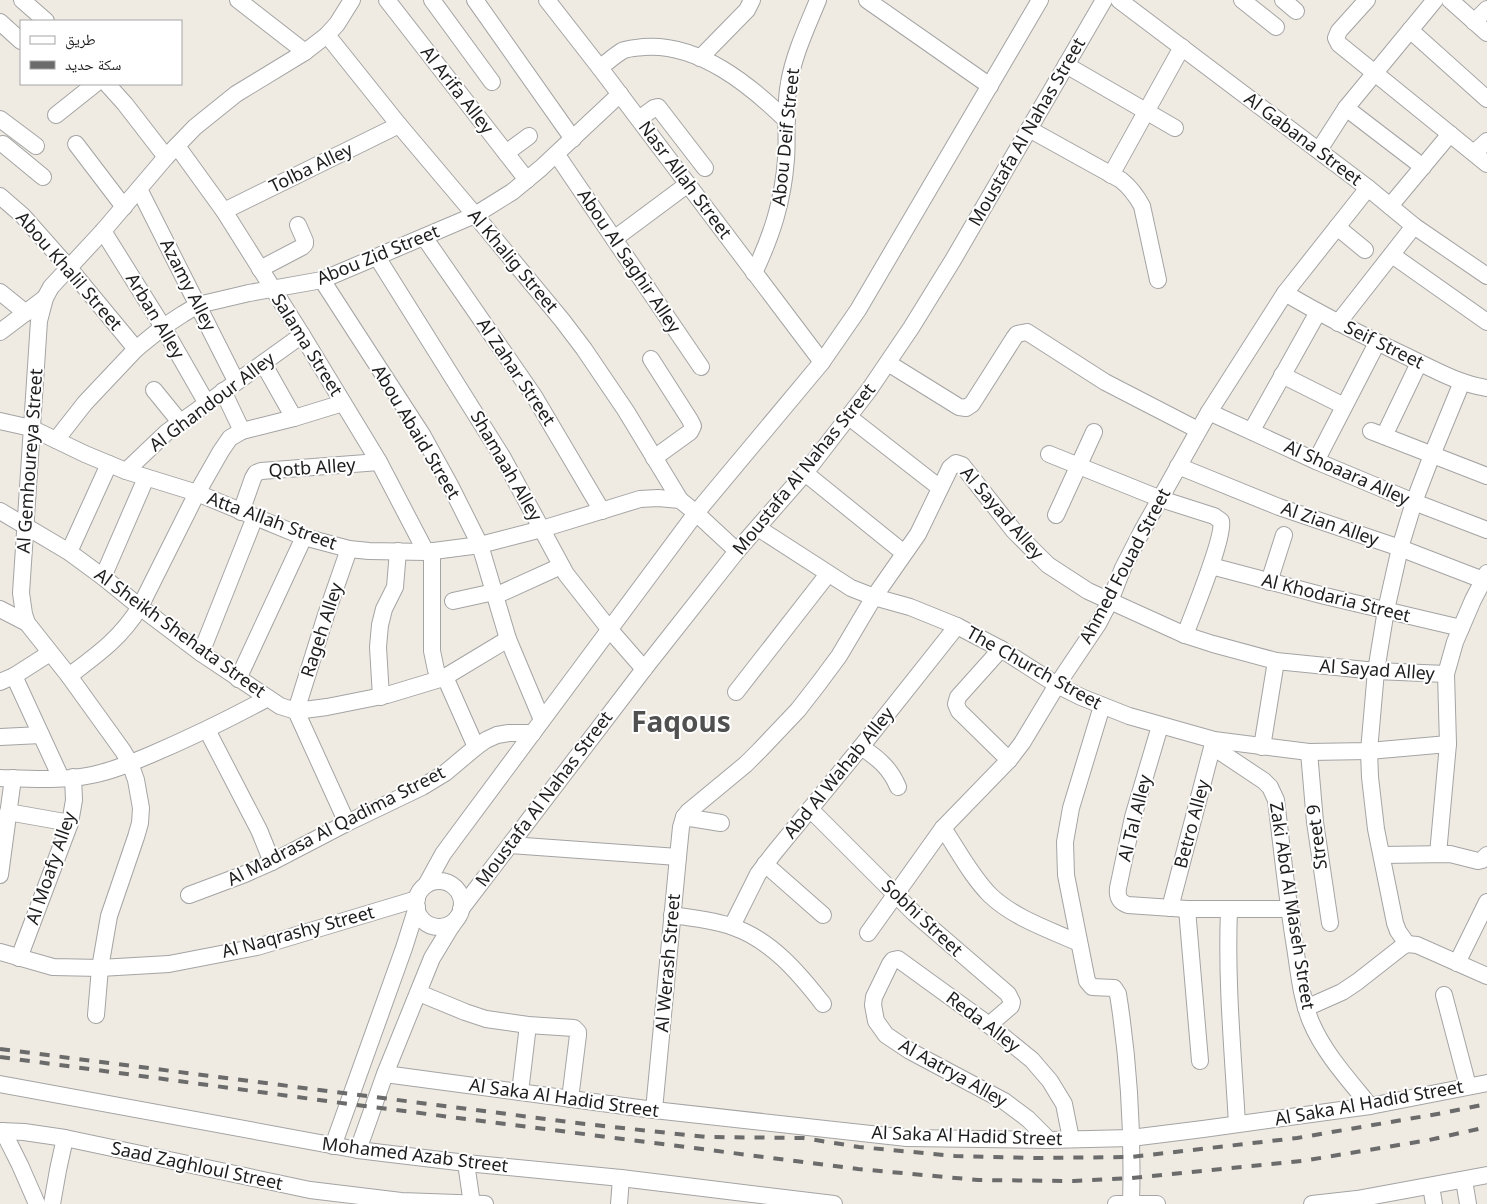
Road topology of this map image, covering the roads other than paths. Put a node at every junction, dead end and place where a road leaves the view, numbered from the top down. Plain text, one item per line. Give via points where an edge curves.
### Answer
1 (22, 0) edge
2 (238, 0) edge
3 (352, 0) edge
4 (387, 0) edge
5 (432, 0) edge
6 (475, 0) edge
7 (548, 0) edge
8 (752, 0) edge
9 (818, 0) edge
10 (867, 0) edge
11 (1104, 0) edge
12 (1119, 0) edge
13 (1242, 0) edge
14 (1283, 0) edge
15 (1367, 0) edge
16 (1436, 0) edge
17 (1450, 0) edge
18 (1038, 1) edge
19 (256, 6) edge
20 (1487, 9) edge
21 (1296, 11) dead end
22 (45, 20) edge
23 (0, 22) edge
24 (1474, 22) junction
25 (1276, 26) dead end
26 (1410, 30) junction
27 (1487, 33) edge
28 (327, 36) junction
29 (20, 40) edge
30 (1182, 47) junction
31 (305, 52) junction
32 (700, 58) junction
33 (1066, 65) junction
34 (600, 68) junction
35 (1376, 74) junction
36 (492, 82) dead end
37 (94, 85) edge
38 (108, 85) edge
39 (990, 86) junction
40 (620, 94) junction
41 (1487, 100) edge
42 (1346, 108) junction
43 (1146, 111) junction
44 (56, 115) dead end
45 (0, 119) edge
46 (639, 119) junction
47 (787, 121) junction
48 (398, 125) junction
49 (1175, 128) dead end
50 (14, 129) junction
51 (1029, 129) junction
52 (1450, 134) junction
53 (529, 136) dead end
54 (573, 139) junction
55 (1487, 141) edge
56 (76, 144) dead end
57 (36, 146) dead end
58 (2, 147) edge
59 (1318, 150) junction
60 (171, 151) junction
61 (506, 153) junction
62 (1474, 153) junction
63 (557, 155) junction
64 (1487, 164) edge
65 (1423, 167) junction
66 (705, 168) dead end
67 (1111, 175) junction
68 (43, 177) dead end
69 (527, 180) junction
70 (688, 184) junction
71 (1368, 188) junction
72 (139, 189) junction
73 (0, 196) edge
74 (1390, 206) junction
75 (124, 207) junction
76 (224, 211) junction
77 (475, 214) junction
78 (298, 225) dead end
79 (1414, 226) junction
80 (1337, 227) junction
81 (103, 231) junction
82 (424, 236) junction
83 (614, 239) junction
84 (1365, 250) dead end
85 (1392, 254) junction
86 (377, 257) junction
87 (69, 268) junction
88 (260, 269) junction
89 (754, 273) junction
90 (1487, 276) edge
91 (322, 280) junction
92 (1158, 280) dead end
93 (272, 289) junction
94 (0, 292) edge
95 (1285, 293) junction
96 (45, 298) junction
97 (198, 305) junction
98 (26, 312) junction
99 (1318, 312) junction
100 (1487, 322) edge
101 (1338, 323) junction
102 (163, 327) junction
103 (0, 332) edge
104 (302, 335) junction
105 (1378, 343) junction
106 (136, 349) junction
107 (651, 359) dead end
108 (822, 362) junction
109 (263, 363) junction
110 (888, 363) junction
111 (1419, 363) junction
112 (701, 367) dead end
113 (1282, 375) junction
114 (1462, 382) junction
115 (229, 386) junction
116 (1487, 388) edge
117 (154, 390) dead end
118 (206, 402) junction
119 (343, 403) junction
120 (1344, 406) junction
121 (1209, 412) junction
122 (849, 417) junction
123 (294, 418) junction
124 (0, 421) edge
125 (180, 422) junction
126 (31, 428) junction
127 (1198, 430) junction
128 (1252, 430) junction
129 (242, 431) junction
130 (1094, 432) dead end
131 (56, 440) junction
132 (1049, 454) dead end
133 (1432, 455) junction
134 (654, 458) junction
135 (1316, 461) junction
136 (379, 462) junction
137 (109, 464) junction
138 (1078, 466) junction
139 (1178, 466) junction
140 (126, 471) junction
141 (805, 474) junction
142 (1487, 476) edge
143 (146, 478) junction
144 (940, 488) junction
145 (198, 494) junction
146 (1161, 499) junction
147 (680, 500) junction
148 (1414, 502) junction
149 (0, 511) edge
150 (602, 511) junction
151 (696, 513) junction
152 (248, 515) junction
153 (1056, 515) dead end
154 (25, 525) junction
155 (758, 528) junction
156 (542, 529) junction
157 (1487, 530) edge
158 (1284, 535) dead end
159 (304, 537) junction
160 (480, 546) junction
161 (1400, 548) junction
162 (348, 549) junction
163 (398, 551) junction
164 (429, 551) junction
165 (737, 551) junction
166 (69, 552) junction
167 (904, 553) junction
168 (561, 566) junction
169 (1211, 566) junction
170 (828, 574) junction
171 (102, 576) junction
172 (1485, 577) edge
173 (1270, 582) junction
174 (494, 594) junction
175 (874, 597) junction
176 (453, 601) dead end
177 (1110, 601) junction
178 (140, 607) junction
179 (0, 610) edge
180 (1386, 610) junction
181 (27, 623) junction
182 (957, 626) junction
183 (1461, 628) junction
184 (610, 630) junction
185 (1185, 635) junction
186 (508, 639) junction
187 (1001, 649) junction
188 (50, 653) junction
189 (201, 653) junction
190 (1276, 662) junction
191 (644, 669) junction
192 (1376, 671) junction
193 (1446, 674) junction
194 (69, 676) junction
195 (443, 678) junction
196 (7, 679) edge
197 (238, 679) junction
198 (1057, 685) junction
199 (736, 692) dead end
200 (381, 697) junction
201 (268, 698) junction
202 (1102, 706) junction
203 (296, 711) junction
204 (537, 726) junction
205 (1160, 726) junction
206 (207, 730) junction
207 (41, 735) junction
208 (0, 737) edge
209 (1214, 743) junction
210 (1448, 744) junction
211 (476, 747) junction
212 (861, 747) junction
213 (1262, 747) junction
214 (1369, 751) junction
215 (1308, 752) junction
216 (1009, 760) junction
217 (130, 763) junction
218 (6, 778) edge
219 (67, 778) junction
220 (898, 787) dead end
221 (810, 809) junction
222 (8, 812) junction
223 (684, 817) junction
224 (70, 823) junction
225 (347, 823) junction
226 (722, 823) dead end
227 (943, 828) junction
228 (510, 845) junction
229 (2, 848) edge
230 (1438, 854) junction
231 (1382, 855) junction
232 (678, 857) junction
233 (1480, 857) edge
234 (272, 862) junction
235 (766, 864) junction
236 (0, 875) edge
237 (896, 894) junction
238 (190, 895) dead end
239 (420, 897) junction
240 (1487, 902) edge
241 (1170, 908) junction
242 (1187, 909) junction
243 (1229, 910) junction
244 (1289, 910) junction
245 (460, 913) junction
246 (672, 914) junction
247 (823, 915) dead end
248 (1330, 923) dead end
249 (732, 926) junction
250 (868, 933) dead end
251 (1079, 943) junction
252 (1407, 944) junction
253 (0, 952) edge
254 (19, 958) junction
255 (1457, 963) junction
256 (100, 968) junction
257 (1487, 975) edge
258 (419, 993) junction
259 (1444, 995) dead end
260 (874, 997) joint
261 (823, 1004) dead end
262 (1306, 1008) junction
263 (96, 1015) dead end
264 (528, 1025) junction
265 (989, 1025) junction
266 (1200, 1061) dead end
267 (385, 1074) junction
268 (1487, 1083) edge
269 (0, 1084) edge
270 (1468, 1086) junction
271 (520, 1092) junction
272 (570, 1099) junction
273 (1370, 1106) junction
274 (654, 1110) junction
275 (1237, 1124) junction
276 (2, 1131) edge
277 (65, 1138) junction
278 (1131, 1138) junction
279 (1071, 1139) junction
280 (1049, 1140) junction
281 (334, 1146) junction
282 (358, 1150) junction
283 (466, 1164) junction
284 (1487, 1175) edge
285 (621, 1178) junction
286 (1464, 1180) junction
287 (1431, 1186) junction
288 (309, 1197) edge
289 (358, 1200) edge
290 (401, 1202) edge
291 (37, 1204) edge
292 (52, 1204) edge
293 (472, 1204) edge
294 (484, 1204) edge
295 (619, 1204) edge
296 (834, 1204) edge
297 (1116, 1204) edge
298 (1131, 1204) edge
299 (1157, 1204) edge
300 (1312, 1204) edge
301 (1434, 1204) edge
302 (1468, 1204) edge

1 - 22 street
2 - 19 street
3 - 28 street, Al Gemhoureya Street
4 - 61 street, Al Arifa Alley
5 - 36 street
6 - 54 street
7 - 34 street, Nasr Allah Street
8 - 32 street via 747,10
9 - 47 street, Abou Deif Street via 792,68 786,103
10 - 39 street
11 - 33 street, Moustafa Al Nahas Street
12 - 30 street, Al Gabana Street
13 - 25 street
14 - 21 street
15 - 35 street via 1336,38
16 - 26 street
17 - 24 street
18 - 39 street
19 - 31 street
20 - 24 street
23 - 29 street
24 - 27 street
26 - 35 street
26 - 41 street
28 - 31 street, Al Gemhoureya Street
28 - 48 street, Al Khalig Street
30 - 43 street
30 - 59 street, Al Gabana Street
31 - 60 street, Al Gemhoureya Street via 236,94
32 - 34 street via 677,49 636,48 623,51
32 - 47 street via 748,87
33 - 43 street
33 - 51 street, Moustafa Al Nahas Street
34 - 40 street, Nasr Allah Street
35 - 42 street
35 - 52 street
37 - 44 street
38 - 60 street, Salama Street
39 - 108 street via 858,310
40 - 46 street, Nasr Allah Street
40 - 54 street, Abou Zid Street
42 - 59 street
42 - 65 street
43 - 49 street
43 - 67 street
45 - 50 street
46 - 66 street via 658,107
46 - 70 street, Nasr Allah Street
47 - 89 street, Abou Deif Street via 786,159 777,218
48 - 76 street, Tolba Alley
48 - 77 street, Al Khalig Street
50 - 57 street
50 - 58 street
51 - 67 street
51 - 110 street, Moustafa Al Nahas Street via 953,260
52 - 62 street
52 - 65 street
53 - 61 street
54 - 63 street, Abou Zid Street
55 - 62 street
56 - 75 street
58 - 68 street
59 - 71 street, Al Gabana Street
60 - 72 street, Al Gemhoureya Street
60 - 76 street, Salama Street
61 - 69 street, Al Arifa Alley
62 - 64 street
63 - 69 street, Abou Zid Street
63 - 83 street, Abou Al Saghir Alley
65 - 74 street
67 - 92 street via 1130,187 1139,201
69 - 77 street, Abou Zid Street
70 - 83 street
70 - 89 street, Nasr Allah Street
71 - 74 street, Al Gabana Street
71 - 80 street, Ahmed Fouad Street
72 - 75 street, Al Gemhoureya Street
72 - 97 street, Azamy Alley
73 - 87 street, Abou Khalil Street via 23,216
74 - 79 street, Al Gabana Street
75 - 81 street, Al Gemhoureya Street
76 - 88 street, Salama Street
77 - 82 street, Abou Zid Street
77 - 134 street, Al Khalig Street via 584,349
78 - 88 street via 305,244
79 - 85 street
79 - 90 street, Al Gabana Street
80 - 84 street
80 - 95 street, Ahmed Fouad Street
81 - 87 street, Al Gemhoureya Street
81 - 102 street, Arban Alley
82 - 86 street, Abou Zid Street
82 - 150 street, Al Zahar Street via 534,396
83 - 112 street, Abou Al Saghir Alley
85 - 100 street
85 - 101 street
86 - 91 street, Abou Zid Street
86 - 156 street, Shamaah Alley via 503,458
87 - 96 street, Al Gemhoureya Street
87 - 106 street, Abou Khalil Street
88 - 93 street, Salama Street
89 - 108 street, Nasr Allah Street
91 - 93 street, Abou Zid Street
91 - 160 street, Abou Abaid Street via 423,436
93 - 97 street, Abou Zid Street
93 - 104 street, Salama Street
94 - 98 street
95 - 99 street, Seif Street
95 - 121 street, Ahmed Fouad Street
96 - 98 street
96 - 126 street, Al Gemhoureya Street via 39,321
97 - 102 street, Abou Zid Street
97 - 115 street, Azamy Alley
98 - 103 street
99 - 101 street, Seif Street
99 - 113 street
101 - 105 street, Seif Street
102 - 106 street, Abou Zid Street
102 - 118 street, Arban Alley
104 - 109 street, Al Ghandour Alley
104 - 119 street, Salama Street
105 - 111 street, Seif Street
105 - 120 street
106 - 131 street, Abou Zid Street via 85,403
107 - 134 street via 693,426 690,432
108 - 151 street
109 - 115 street, Al Ghandour Alley
109 - 123 street
110 - 122 street, Moustafa Al Nahas Street
110 - 127 street via 959,407 966,408 972,404 1014,338 1027,332 1105,382
111 - 114 street, Seif Street
111 - 133 street via 1377,433
113 - 120 street
113 - 128 street
114 - 116 street, Seif Street
114 - 133 street
115 - 118 street, Al Ghandour Alley
115 - 129 street, Azamy Alley
117 - 125 street
118 - 125 street, Al Ghandour Alley
119 - 123 street
119 - 136 street, Salama Street
120 - 135 street
121 - 127 street, Ahmed Fouad Street
121 - 128 street, Al Shoaara Alley
122 - 141 street, Moustafa Al Nahas Street
122 - 144 street
123 - 129 street
124 - 126 street, Atta Allah Street
125 - 140 street, Al Ghandour Alley
126 - 131 street, Atta Allah Street
126 - 154 street, Al Gemhoureya Street
127 - 139 street, Ahmed Fouad Street
128 - 135 street, Al Shoaara Alley
129 - 145 street via 225,444
130 - 138 street
131 - 137 street, Atta Allah Street
132 - 138 street
133 - 142 street
133 - 148 street
134 - 147 street, Al Khalig Street
135 - 148 street, Al Shoaara Alley
136 - 152 street, Qotb Alley via 256,473 252,478
136 - 164 street, Salama Street
137 - 140 street, Atta Allah Street
137 - 166 street
138 - 146 street
138 - 153 street
139 - 146 street, Ahmed Fouad Street
139 - 161 street, Al Zian Alley via 1279,507
140 - 143 street, Atta Allah Street
141 - 155 street, Moustafa Al Nahas Street
141 - 167 street
143 - 145 street, Atta Allah Street
143 - 171 street
144 - 167 street, Al Sayad Alley via 918,534
144 - 177 street, Al Sayad Alley via 953,465 959,463 1030,549 1048,565
145 - 152 street, Atta Allah Street
145 - 178 street
146 - 169 street via 1214,516 1221,522 1222,531
146 - 177 street, Ahmed Fouad Street via 1123,568
147 - 150 street, Atta Allah Street via 640,499
147 - 151 street
148 - 157 street, Al Shoaara Alley
148 - 161 street
149 - 154 street, Al Sheikh Shehata Street
150 - 156 street, Atta Allah Street
151 - 165 street
151 - 184 street
152 - 159 street, Atta Allah Street
152 - 189 street, Qotb Alley
154 - 166 street, Al Sheikh Shehata Street
154 - 181 street, Al Gemhoureya Street via 21,593
155 - 165 street, Moustafa Al Nahas Street
155 - 170 street, The Church Street
156 - 160 street, Atta Allah Street
156 - 168 street, Shamaah Alley
158 - 173 street
159 - 162 street, Atta Allah Street
159 - 197 street
160 - 164 street, Atta Allah Street
160 - 174 street, Abou Abaid Street
161 - 172 street, Al Zian Alley
161 - 180 street
162 - 163 street, Atta Allah Street
162 - 203 street, Rageh Alley
163 - 164 street, Atta Allah Street
163 - 200 street via 395,588 380,625
164 - 195 street via 432,651 436,670
165 - 191 street, Moustafa Al Nahas Street
166 - 171 street, Al Sheikh Shehata Street
167 - 175 street, Al Sayad Alley
168 - 174 street
168 - 184 street, Shamaah Alley
169 - 173 street, Al Khodaria Street
169 - 185 street
170 - 175 street, The Church Street
170 - 199 street
171 - 178 street, Al Sheikh Shehata Street
172 - 183 street
173 - 180 street, Al Khodaria Street
174 - 176 street
174 - 186 street, Abou Abaid Street
175 - 182 street, The Church Street
175 - 223 street, Al Sayad Alley via 839,656 798,710 746,764
177 - 185 street, Al Sayad Alley
177 - 198 street, Ahmed Fouad Street
178 - 189 street, Al Sheikh Shehata Street
178 - 194 street via 111,644
179 - 181 street
180 - 183 street, Al Khodaria Street
180 - 192 street
181 - 188 street, Al Gemhoureya Street
182 - 187 street, The Church Street
182 - 212 street, Abd Al Wahab Alley
183 - 193 street
184 - 191 street, Shamaah Alley
184 - 204 street
185 - 190 street, Al Sayad Alley
186 - 195 street
186 - 204 street, Abou Abaid Street
187 - 198 street, The Church Street
187 - 216 street via 958,697 956,704 960,712
188 - 194 street, Al Gemhoureya Street
188 - 196 street
189 - 197 street, Al Sheikh Shehata Street
190 - 192 street, Al Sayad Alley
190 - 213 street
191 - 228 street, Moustafa Al Nahas Street
192 - 193 street, Al Sayad Alley
192 - 214 street
193 - 210 street
194 - 217 street, Al Gemhoureya Street
195 - 200 street
195 - 211 street
196 - 207 street
197 - 201 street, Al Sheikh Shehata Street
198 - 202 street, The Church Street
198 - 216 street, Ahmed Fouad Street
200 - 203 street
201 - 203 street, Al Sheikh Shehata Street
201 - 206 street
202 - 205 street, The Church Street
202 - 251 street via 1071,808 1065,842 1066,875
203 - 225 street
204 - 211 street, Al Madrasa Al Qadima Street via 497,735
204 - 239 street via 454,839
205 - 209 street, The Church Street
205 - 241 street, Al Tal Alley via 1133,817 1118,897 1128,905
206 - 217 street
206 - 234 street
207 - 208 street
207 - 219 street
209 - 213 street, The Church Street
209 - 241 street, Betro Alley
209 - 244 street, Zaki Abd Al Maseh Street via 1264,781 1273,793
210 - 214 street, The Church Street
210 - 230 street
211 - 225 street, Al Madrasa Al Qadima Street via 422,787
212 - 220 street via 886,766
212 - 221 street, Abd Al Wahab Alley
213 - 215 street, The Church Street
214 - 215 street, The Church Street
214 - 231 street via 1376,829
215 - 248 street, Street 9
216 - 227 street, Ahmed Fouad Street
217 - 219 street via 92,775
217 - 256 street, Al Gemhoureya Street via 140,794 140,823 109,916
218 - 219 street
218 - 222 street
219 - 224 street, Al Moafy Alley via 74,800
221 - 235 street, Abd Al Wahab Alley
221 - 237 street, Sobhi Street
222 - 224 street
222 - 229 street
223 - 226 street
223 - 232 street, Al Werash Street
224 - 254 street, Al Moafy Alley
225 - 234 street, Al Madrasa Al Qadima Street
227 - 237 street, Ahmed Fouad Street
227 - 251 street via 980,883 1002,905
228 - 232 street
228 - 245 street, Moustafa Al Nahas Street
229 - 236 street
230 - 231 street
230 - 233 street
231 - 252 street via 1395,923
232 - 246 street, Al Werash Street
234 - 238 street, Al Madrasa Al Qadima Street
235 - 247 street
235 - 249 street, Abd Al Wahab Alley
237 - 250 street, Ahmed Fouad Street
237 - 265 street, Sobhi Street via 932,930 1011,998 1011,1006
239 - 245 street via 419,914 430,925 446,926
239 - 245 street via 433,882 449,883 460,894
239 - 256 street, Al Naqrashy Street via 257,947 169,964
239 - 281 street
240 - 255 street
241 - 242 street
242 - 243 street
242 - 266 street
243 - 244 street
243 - 275 street via 1229,991
244 - 262 street, Zaki Abd Al Maseh Street
245 - 258 street, Moustafa Al Nahas Street via 432,958
246 - 249 street
246 - 274 street, Al Werash Street
249 - 261 street via 781,957
251 - 278 street via 1089,985 1092,988 1114,988 1118,994 1128,1076
252 - 255 street
252 - 262 street via 1342,992
253 - 254 street, Al Naqrashy Street
254 - 256 street, Al Naqrashy Street via 53,967
255 - 257 street
256 - 263 street, Al Gemhoureya Street
258 - 264 street via 465,1012
258 - 267 street, Moustafa Al Nahas Street
259 - 270 street
260 - 265 street, Reda Alley via 890,964 898,959
260 - 280 street, Al Aatrya Alley via 874,1014 886,1035 910,1052 1004,1101
262 - 273 street, Zaki Abd Al Maseh Street via 1318,1037
264 - 271 street
264 - 272 street via 571,1027 578,1032
265 - 279 street, Reda Alley via 1032,1060 1050,1081 1064,1104
267 - 271 street, Al Saka Al Hadid Street
267 - 282 street, Moustafa Al Nahas Street
268 - 270 street, Al Saka Al Hadid Street
269 - 281 street, Mohamed Azab Street
270 - 273 street, Al Saka Al Hadid Street
271 - 272 street, Al Saka Al Hadid Street
272 - 274 street, Al Saka Al Hadid Street
273 - 275 street, Al Saka Al Hadid Street
274 - 280 street, Al Saka Al Hadid Street via 907,1138
275 - 278 street, Al Saka Al Hadid Street
276 - 277 street, Saad Zaghloul Street
276 - 291 street
277 - 288 street, Saad Zaghloul Street
277 - 292 street
278 - 279 street, Al Saka Al Hadid Street
278 - 298 street
279 - 280 street, Al Saka Al Hadid Street
281 - 282 street, Mohamed Azab Street
282 - 283 street, Mohamed Azab Street
283 - 285 street, Mohamed Azab Street
283 - 293 street
284 - 286 street
285 - 295 street
285 - 296 street, Mohamed Azab Street
286 - 287 street
286 - 302 street
287 - 300 street
287 - 301 street
288 - 289 street, Saad Zaghloul Street
289 - 290 street, Saad Zaghloul Street
290 - 293 street, Saad Zaghloul Street
293 - 294 street, Saad Zaghloul Street
297 - 298 street
298 - 299 street

